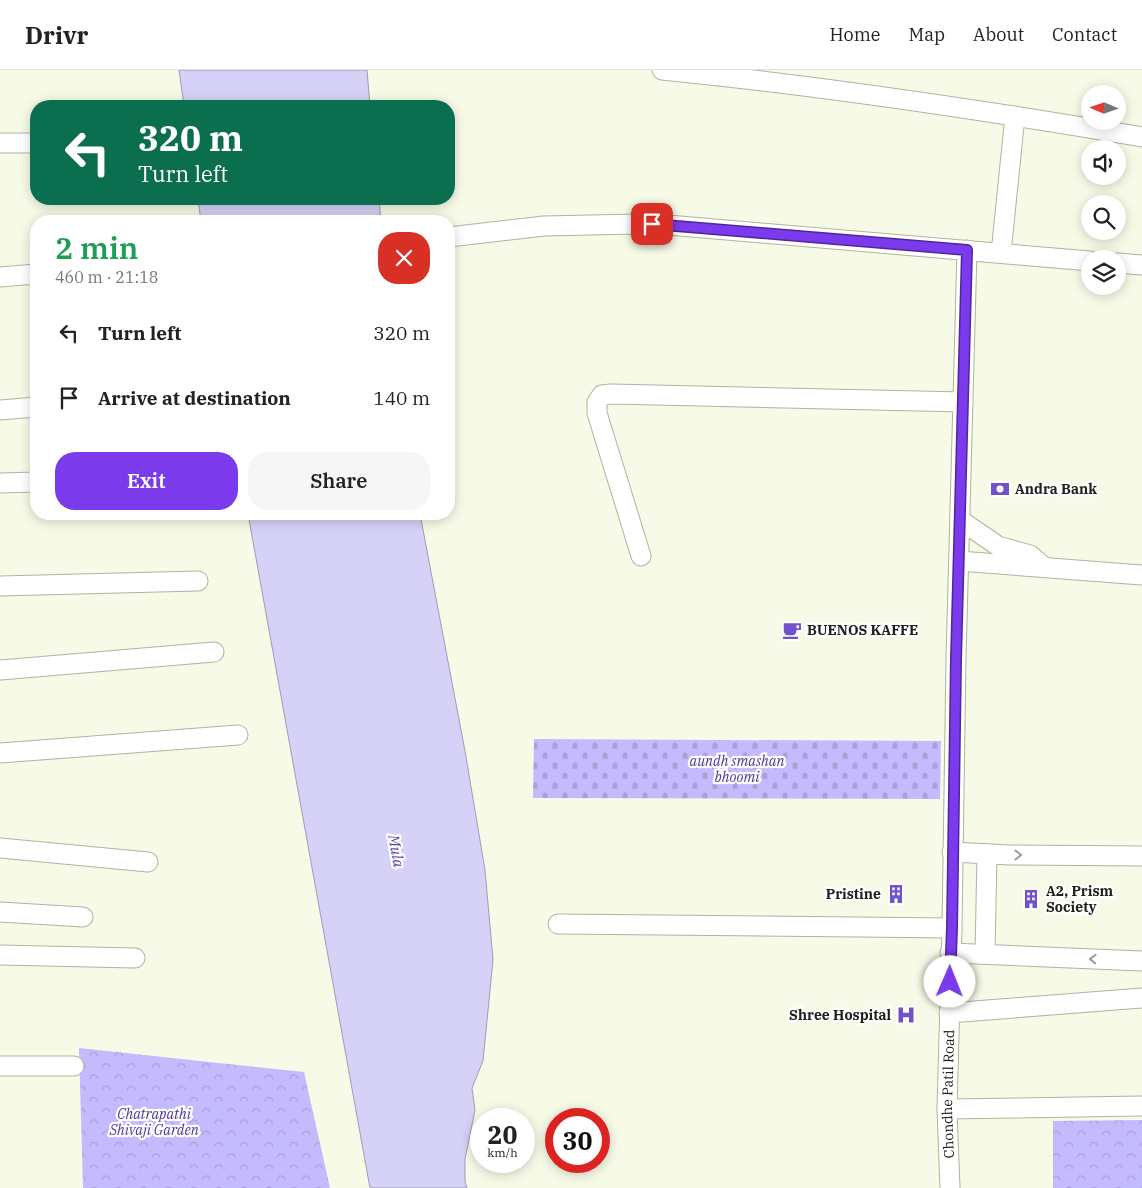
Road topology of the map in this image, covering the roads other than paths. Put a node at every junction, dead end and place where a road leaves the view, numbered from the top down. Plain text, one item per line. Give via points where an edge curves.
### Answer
1 (662, 70) edge
2 (1015, 116) junction
3 (1142, 137) edge
4 (0, 143) edge
5 (30, 143) edge
6 (455, 236) edge
7 (967, 250) junction
8 (1001, 253) junction
9 (1081, 260) edge
10 (1126, 264) edge
11 (1142, 265) edge
12 (30, 274) edge
13 (0, 277) edge
14 (963, 402) junction
15 (30, 408) edge
16 (0, 410) edge
17 (30, 482) edge
18 (0, 483) edge
19 (960, 520) junction
20 (640, 556) dead end
21 (959, 561) junction
22 (1044, 568) junction
23 (1142, 575) edge
24 (198, 581) dead end
25 (0, 586) edge
26 (214, 652) dead end
27 (0, 670) edge
28 (238, 735) dead end
29 (0, 754) edge
30 (0, 848) edge
31 (952, 852) junction
32 (987, 854) junction
33 (1142, 856) edge
34 (148, 862) dead end
35 (0, 912) edge
36 (83, 918) dead end
37 (558, 924) dead end
38 (952, 928) junction
39 (950, 953) junction
40 (985, 954) junction
41 (0, 955) edge
42 (135, 958) dead end
43 (1142, 961) edge
44 (1142, 998) edge
45 (949, 1013) junction
46 (0, 1066) edge
47 (74, 1066) dead end
48 (1142, 1106) edge
49 (947, 1110) junction
50 (950, 1188) edge

1 - 2 street
2 - 3 street
2 - 8 street
4 - 5 street
6 - 7 street via 544,226 637,224
7 - 8 street
7 - 14 street, Chondhe Patil Road
8 - 9 street
10 - 11 street
12 - 13 street
14 - 19 street, Chondhe Patil Road
14 - 20 street via 602,396 597,402 597,413
15 - 16 street
17 - 18 street
19 - 21 street, Chondhe Patil Road
19 - 22 street via 998,546 1030,555
21 - 22 street
21 - 31 street, Chondhe Patil Road
22 - 23 street
24 - 25 street
26 - 27 street
28 - 29 street
30 - 34 street
31 - 32 street
31 - 38 street, Chondhe Patil Road
32 -> 33 street
32 - 40 street
35 - 36 street
37 - 38 street
38 - 39 street, Chondhe Patil Road
39 - 40 street
39 - 45 street, Chondhe Patil Road
43 -> 40 street
41 - 42 street
44 - 45 street
45 - 49 street, Chondhe Patil Road
46 - 47 street
48 - 49 street
49 - 50 street, Chondhe Patil Road

